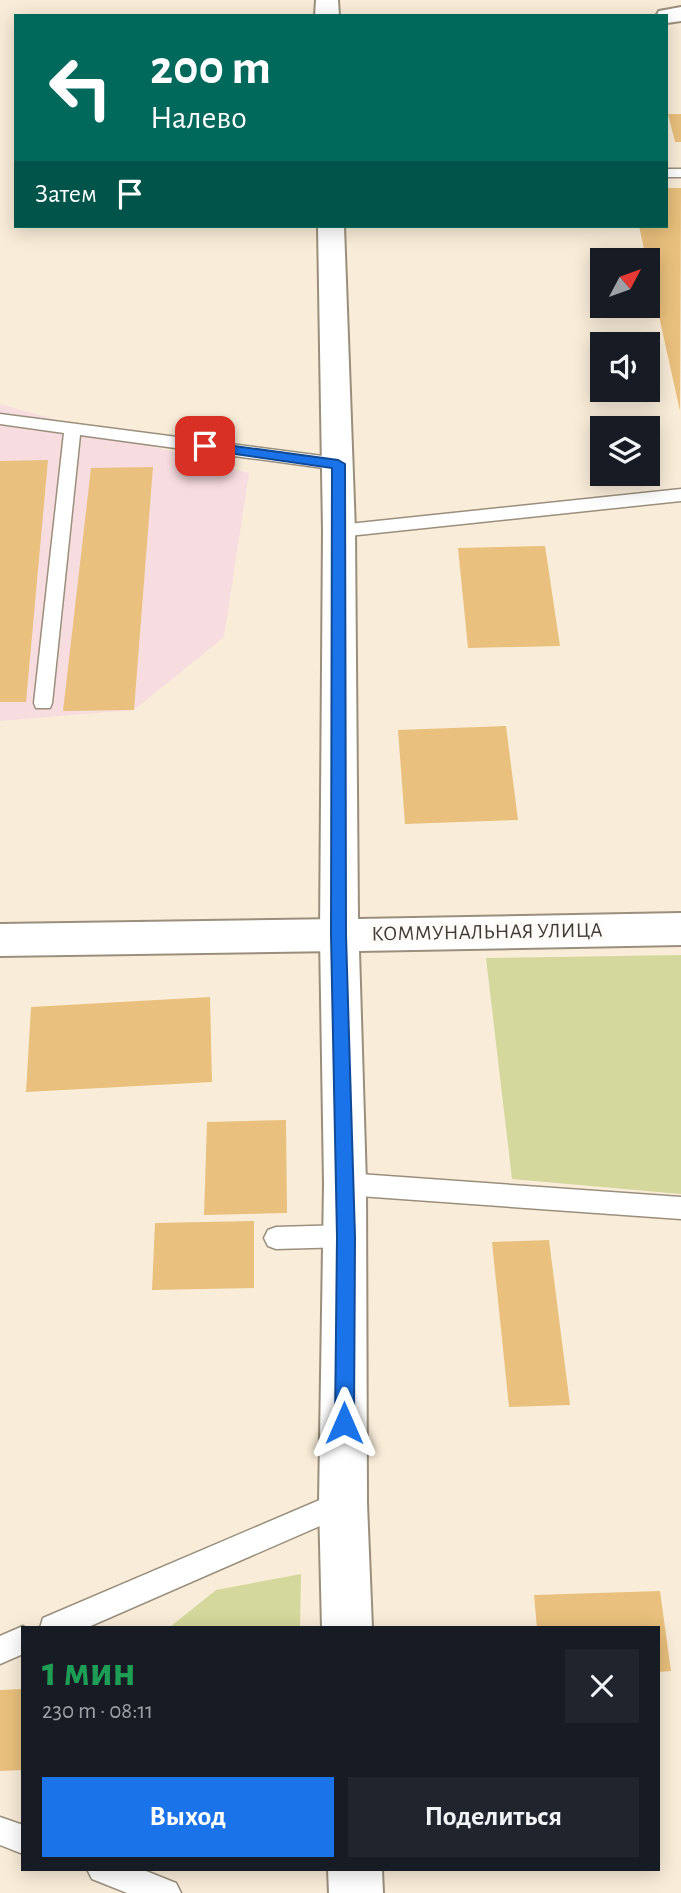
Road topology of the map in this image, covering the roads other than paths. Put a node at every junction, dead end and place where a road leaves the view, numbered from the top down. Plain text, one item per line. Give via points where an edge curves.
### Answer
1 (331, 228) edge
2 (0, 419) edge
3 (73, 428) junction
4 (338, 464) junction
5 (681, 495) edge
6 (339, 531) junction
7 (43, 703) dead end
8 (681, 929) edge
9 (338, 935) junction
10 (0, 940) edge
11 (345, 1184) junction
12 (681, 1208) edge
13 (346, 1237) junction
14 (276, 1238) dead end
15 (343, 1503) junction
16 (58, 1626) edge
17 (347, 1626) edge
18 (21, 1641) edge
19 (0, 1650) edge
20 (0, 1831) edge
21 (21, 1839) edge
22 (107, 1871) edge
23 (355, 1871) edge
24 (166, 1893) edge
25 (356, 1893) edge

1 - 4 main road
2 - 3 lane
3 - 4 lane
3 - 7 lane
4 - 6 main road
5 - 6 lane
6 - 9 main road
8 - 9 main road, КОММУНАЛЬНАЯ УЛИЦА
9 - 10 main road, КОММУНАЛЬНАЯ УЛИЦА
9 - 11 main road
11 - 12 lane
11 - 13 main road
13 - 14 lane
13 - 15 main road
15 - 16 lane
15 - 17 main road
18 - 19 lane
20 - 21 lane
22 - 24 lane
23 - 25 main road

